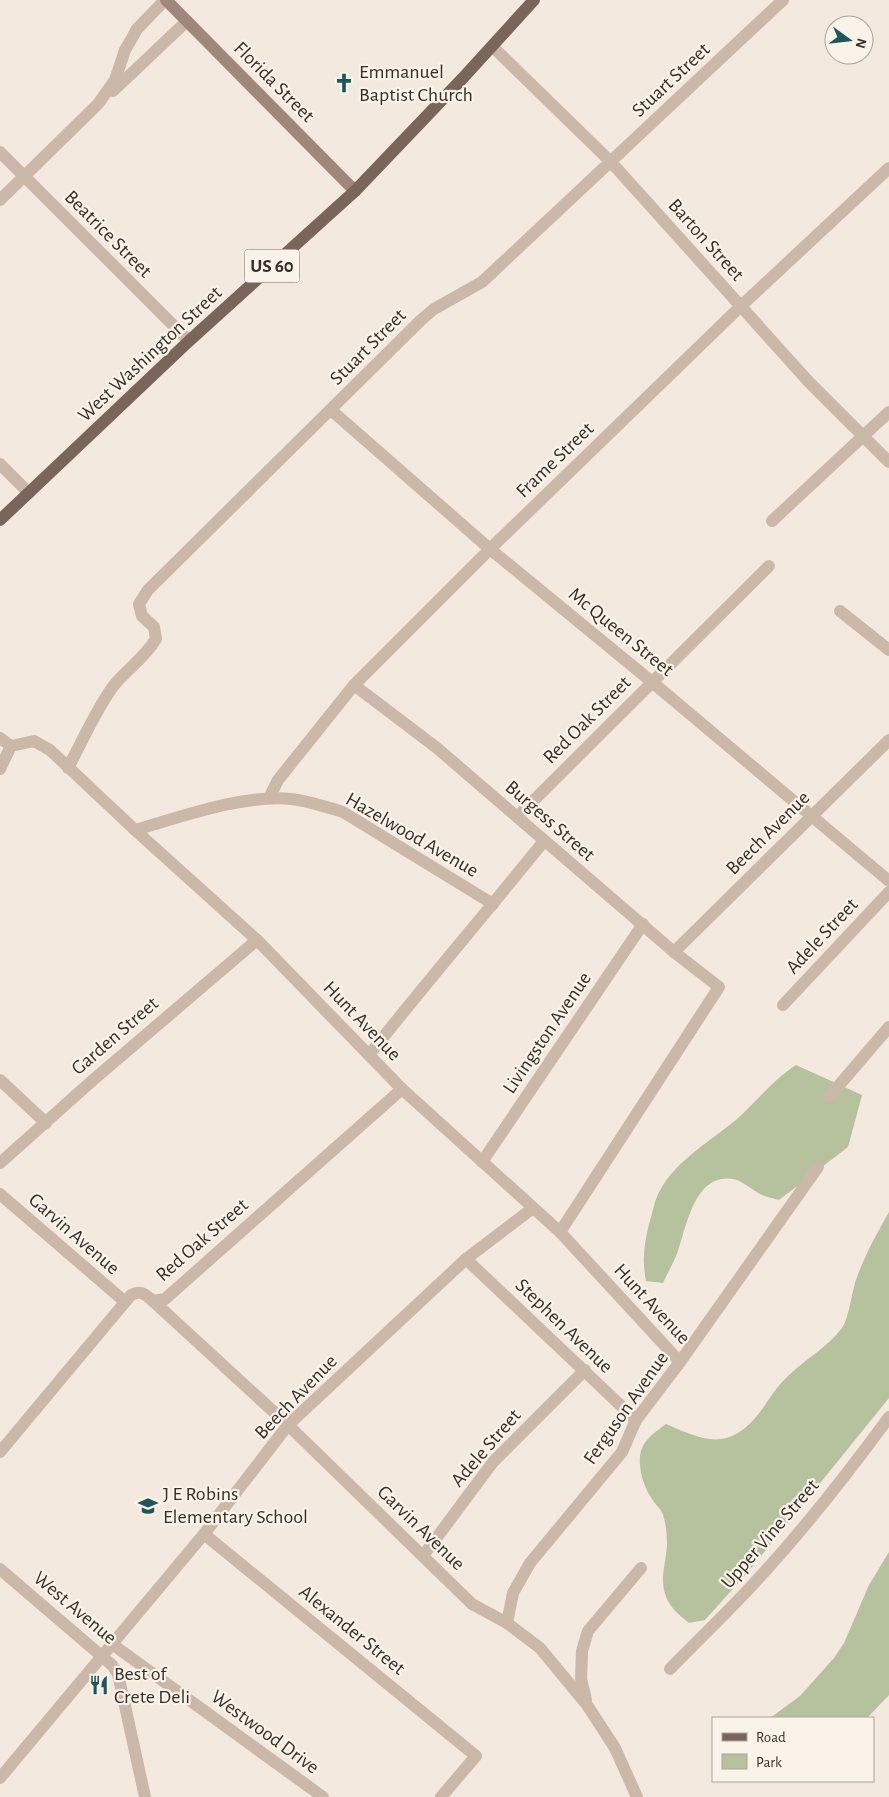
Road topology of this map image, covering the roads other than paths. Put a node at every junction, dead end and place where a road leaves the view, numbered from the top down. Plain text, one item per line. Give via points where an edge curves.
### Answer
1 (165, 0) edge
2 (534, 0) edge
3 (783, 0) edge
4 (187, 21) junction
5 (492, 46) junction
6 (98, 104) junction
7 (0, 152) edge
8 (611, 162) junction
9 (889, 168) edge
10 (24, 177) junction
11 (355, 191) junction
12 (0, 200) edge
13 (741, 306) junction
14 (190, 341) junction
15 (331, 410) junction
16 (889, 412) edge
17 (864, 436) junction
18 (889, 462) edge
19 (0, 464) edge
20 (29, 493) junction
21 (0, 520) edge
22 (772, 521) dead end
23 (490, 549) junction
24 (769, 566) dead end
25 (840, 611) dead end
26 (889, 650) edge
27 (652, 682) junction
28 (354, 685) junction
29 (0, 738) edge
30 (889, 740) edge
31 (11, 746) junction
32 (68, 768) junction
33 (0, 769) edge
34 (269, 798) junction
35 (812, 816) junction
36 (517, 817) junction
37 (135, 830) junction
38 (544, 841) junction
39 (889, 881) edge
40 (889, 892) edge
41 (493, 904) junction
42 (643, 924) junction
43 (257, 940) junction
44 (674, 952) junction
45 (783, 1005) dead end
46 (889, 1027) edge
47 (369, 1055) junction
48 (0, 1080) edge
49 (402, 1089) junction
50 (829, 1097) dead end
51 (46, 1123) junction
52 (482, 1162) junction
53 (0, 1164) edge
54 (818, 1167) dead end
55 (0, 1194) edge
56 (533, 1208) junction
57 (560, 1232) junction
58 (466, 1258) junction
59 (153, 1301) junction
60 (124, 1302) junction
61 (680, 1362) junction
62 (584, 1370) junction
63 (889, 1417) edge
64 (636, 1420) junction
65 (288, 1425) junction
66 (0, 1452) edge
67 (204, 1534) junction
68 (423, 1556) junction
69 (641, 1568) dead end
70 (0, 1569) edge
71 (507, 1623) junction
72 (112, 1644) junction
73 (102, 1656) junction
74 (670, 1669) dead end
75 (587, 1705) junction
76 (0, 1778) edge
77 (145, 1797) edge
78 (323, 1797) edge
79 (441, 1797) edge
80 (637, 1797) edge

1 - 4 street, Florida Street
1 - 6 street via 132,38 115,80
2 - 5 main road, West Washington Street / US 60
3 - 8 street, Stuart Street
4 - 6 street
4 - 11 street, Florida Street
5 - 8 street, Barton Street
5 - 11 main road, West Washington Street / US 60
6 - 10 street
7 - 10 street, Beatrice Street
8 - 13 street, Barton Street
8 - 15 street, Stuart Street via 482,282 421,320
9 - 13 street, Frame Street
10 - 12 street
10 - 14 street, Beatrice Street
11 - 14 main road, West Washington Street / US 60
13 - 17 street, Barton Street via 808,381
13 - 23 street, Frame Street
14 - 20 main road, West Washington Street / US 60
15 - 23 street, Mc Queen Street
15 - 32 street, Stuart Street via 148,590 139,604 142,616 154,627 156,639 115,685
16 - 17 street
17 - 18 street, Barton Street
17 - 22 street
19 - 20 street
20 - 21 main road, West Washington Street / US 60
23 - 27 street, Mc Queen Street
23 - 28 street, Frame Street
24 - 27 street, Red Oak Street
25 - 26 street
27 - 35 street, Mc Queen Street
27 - 36 street, Red Oak Street
28 - 34 street, Frame Street via 278,780
28 - 36 street, Burgess Street via 437,748
29 - 31 street
30 - 35 street, Beech Avenue
31 - 32 street, Hunt Avenue via 34,741 50,750
31 - 33 street
32 - 37 street, Hunt Avenue
34 - 37 street, Hazelwood Avenue
34 - 41 street, Hazelwood Avenue via 318,804 343,812
35 - 39 street, Mc Queen Street
35 - 44 street, Beech Avenue
36 - 38 street, Burgess Street
37 - 43 street, Hunt Avenue
38 - 41 street
38 - 42 street, Burgess Street
40 - 45 street, Adele Street
41 - 47 street
42 - 44 street, Burgess Street
42 - 52 street, Livingston Avenue
43 - 47 street, Hunt Avenue
43 - 51 street, Garden Street
44 - 57 street, Burgess Street via 719,987
46 - 50 street
47 - 49 street, Hunt Avenue
48 - 51 street
49 - 52 street, Hunt Avenue
49 - 59 street, Red Oak Street via 164,1299
51 - 53 street, Garden Street
52 - 56 street, Hunt Avenue
54 - 61 street, Ferguson Avenue
55 - 60 street, Garvin Avenue
56 - 57 street, Hunt Avenue
56 - 58 street, Beech Avenue
57 - 61 street, Hunt Avenue
58 - 62 street, Stephen Avenue
58 - 65 street, Beech Avenue
59 - 60 street, Red Oak Street via 138,1292 130,1294
59 - 65 street, Garvin Avenue
60 - 66 street, Red Oak Street
61 - 64 street, Ferguson Avenue
62 - 64 street, Stephen Avenue
62 - 68 street, Adele Street via 493,1462
63 - 74 street, Upper Vine Street via 847,1474 758,1580
64 - 71 street, Ferguson Avenue via 622,1452 530,1563 513,1593
65 - 67 street, Beech Avenue
65 - 68 street, Garvin Avenue
67 - 72 street, Beech Avenue
67 - 79 street, Alexander Street via 476,1756
68 - 71 street, Garvin Avenue via 472,1604
69 - 75 street via 588,1631 582,1651 581,1679
70 - 73 street, West Avenue
71 - 75 street, Garvin Avenue via 540,1648
72 - 73 street, Beech Avenue
72 - 78 street, Westwood Drive
73 - 76 street, Beech Avenue
73 - 77 street, West Avenue via 118,1674
75 - 80 street, Garvin Avenue via 614,1748

